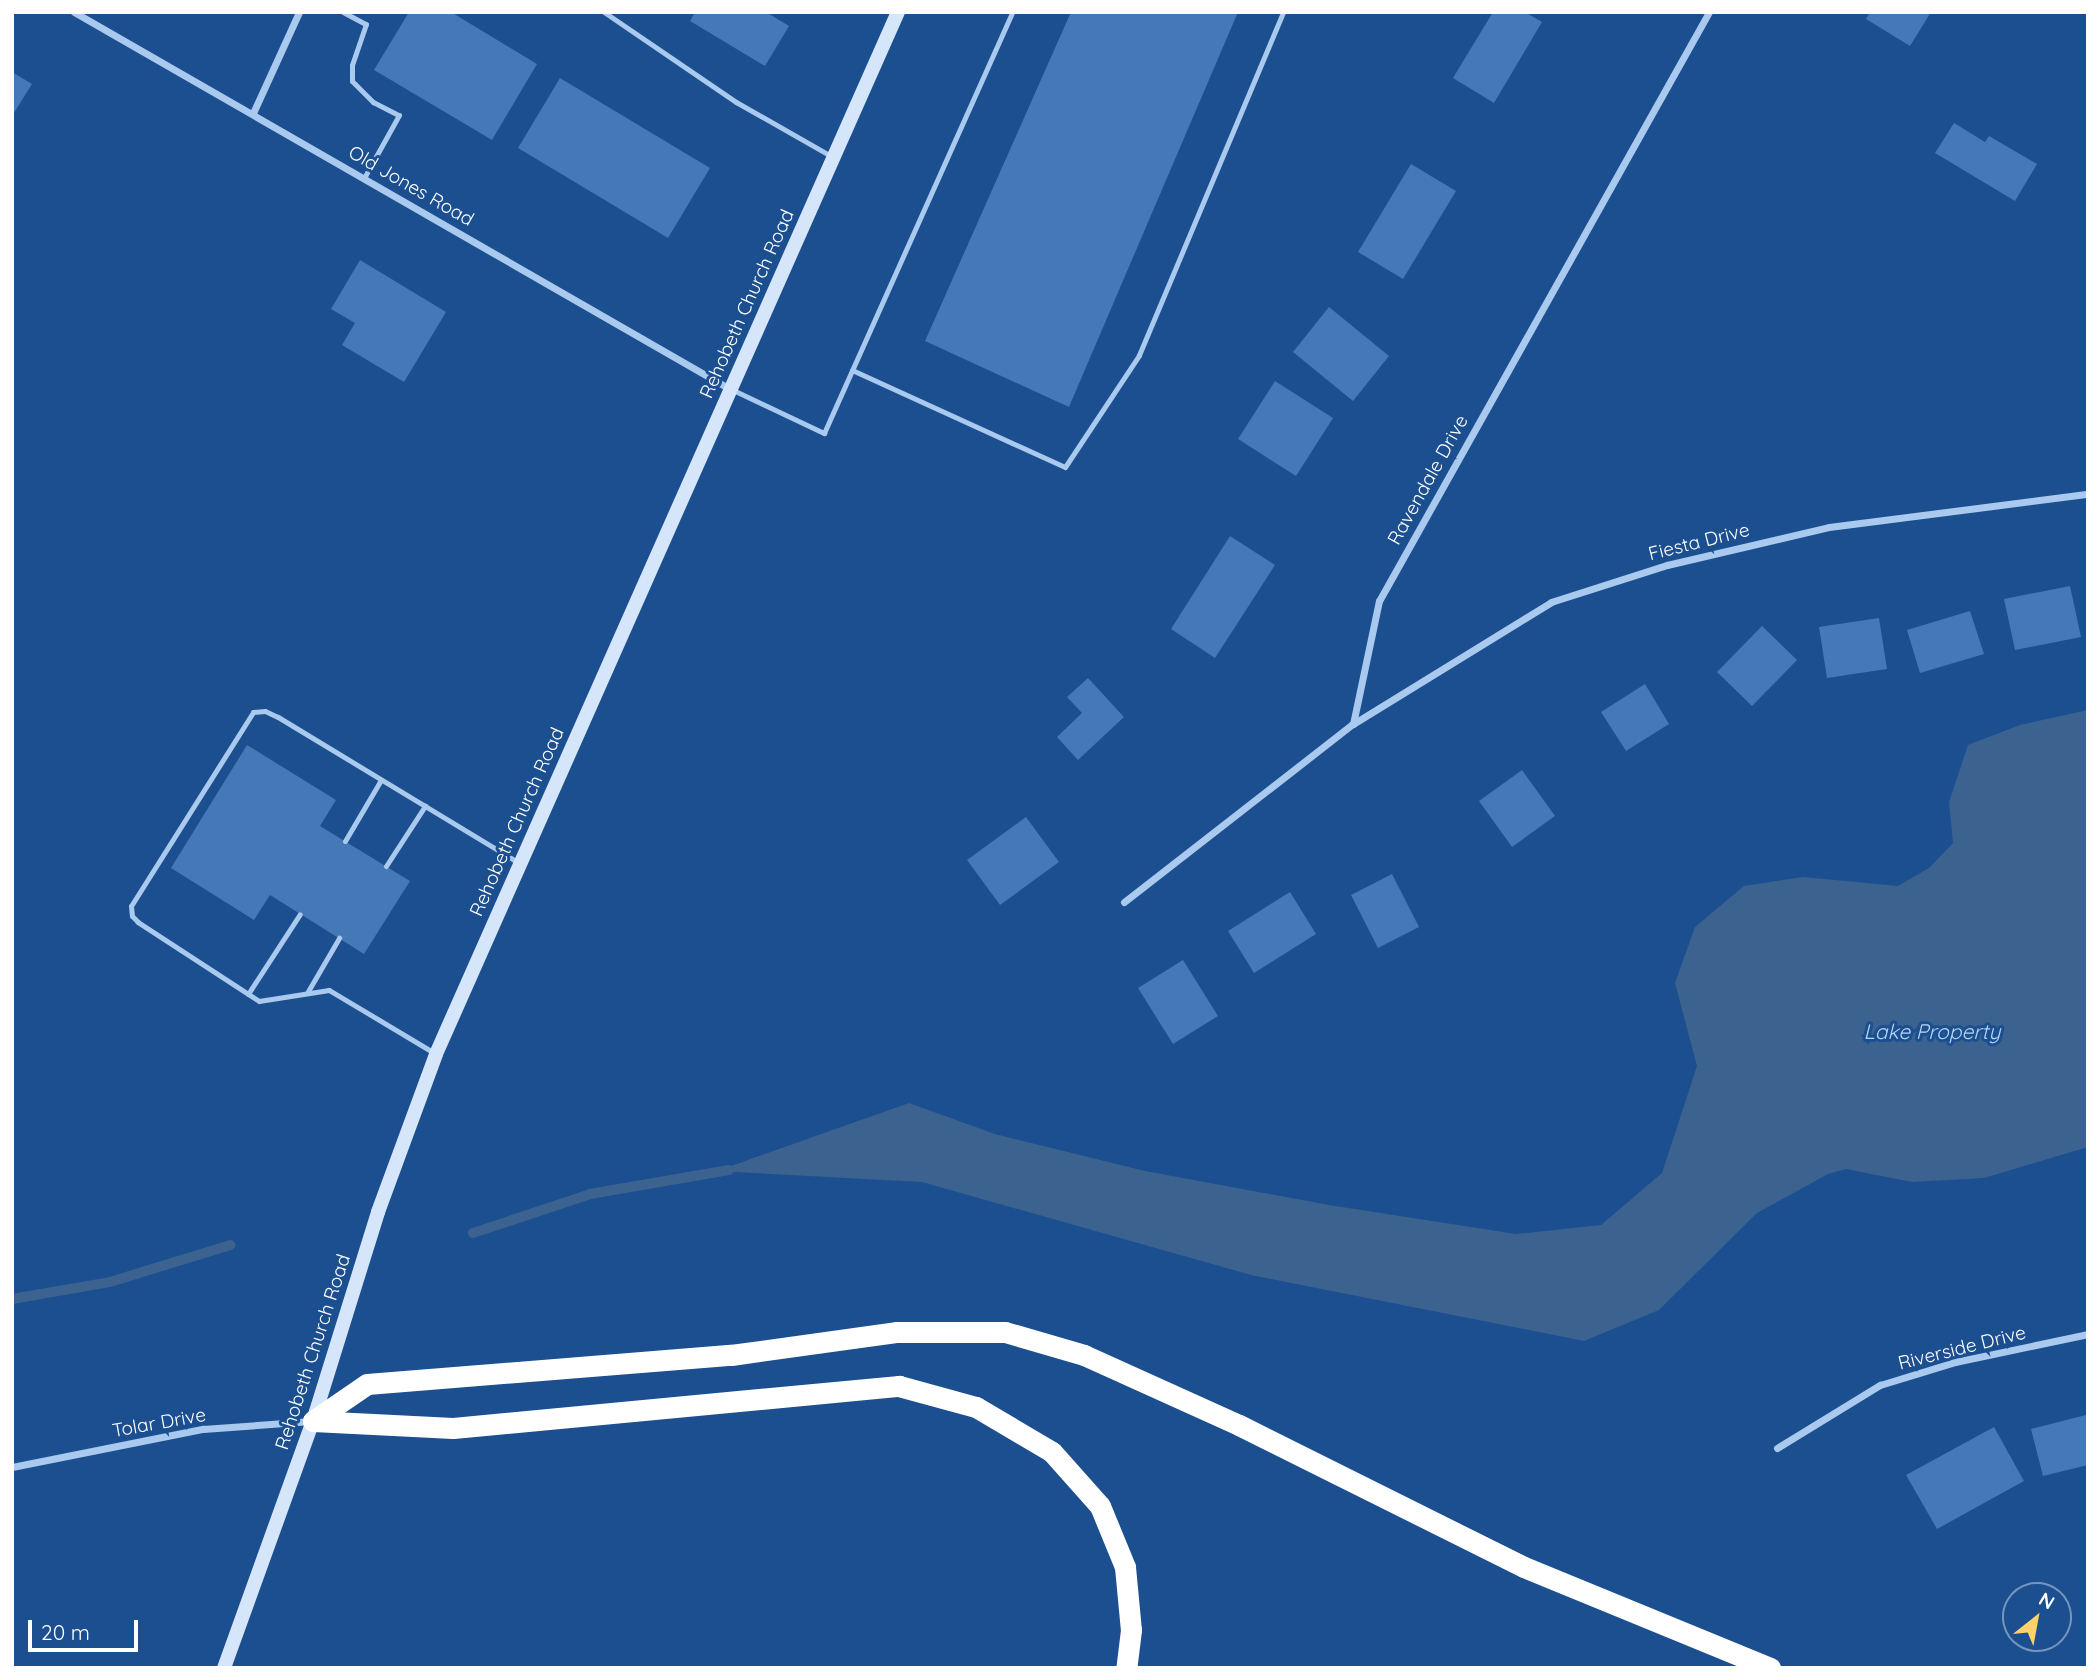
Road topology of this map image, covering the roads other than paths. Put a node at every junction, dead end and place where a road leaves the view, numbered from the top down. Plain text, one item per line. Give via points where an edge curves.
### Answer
1 (74, 12) edge
2 (299, 12) edge
3 (343, 12) edge
4 (604, 12) edge
5 (898, 12) edge
6 (1012, 12) edge
7 (1283, 12) edge
8 (1709, 12) edge
9 (254, 113) junction
10 (833, 158) junction
11 (364, 178) junction
12 (852, 370) junction
13 (730, 389) junction
14 (2088, 494) edge
15 (1353, 724) junction
16 (381, 779) junction
17 (425, 806) junction
18 (345, 841) dead end
19 (520, 863) junction
20 (386, 866) dead end
21 (1124, 902) dead end
22 (300, 914) dead end
23 (339, 938) dead end
24 (307, 993) junction
25 (248, 994) junction
26 (436, 1054) junction
27 (2088, 1334) edge
28 (313, 1421) junction
29 (1777, 1448) dead end
30 (12, 1467) edge
31 (224, 1668) edge
32 (1126, 1668) edge
33 (1770, 1668) edge

1 - 9 street, Old Jones Road
2 - 9 street
3 - 11 lane via 366,24 352,65 352,81 373,102 399,115
4 - 10 lane via 736,102
5 - 10 street, Rehobeth Church Road
6 - 12 lane
7 - 12 lane via 1139,355 1065,467
8 - 15 street, Ravendale Drive via 1379,601
9 - 11 street, Old Jones Road
10 - 13 street, Rehobeth Church Road
11 - 13 street, Old Jones Road
12 - 13 lane via 824,433
13 - 19 street, Rehobeth Church Road
14 - 15 street, Fiesta Drive via 1829,527 1667,565 1551,602
15 - 21 street
16 - 17 lane
16 - 18 lane
16 - 25 lane via 265,711 253,712 246,719 131,906 138,922
17 - 19 lane
17 - 20 lane
19 - 26 street, Rehobeth Church Road
22 - 25 lane
23 - 24 lane
24 - 25 lane via 259,1001
24 - 26 lane via 329,990
26 - 28 street, Rehobeth Church Road via 378,1212
27 - 29 street, Riverside Drive via 1955,1362 1880,1385
28 - 30 street, Tolar Drive via 204,1429
28 - 31 street, Rehobeth Church Road
28 - 32 highway via 453,1428 899,1386 976,1407 1052,1452 1100,1506 1125,1567 1131,1630
28 - 33 highway via 367,1384 731,1355 897,1332 1005,1332 1084,1355 1239,1425 1524,1567

